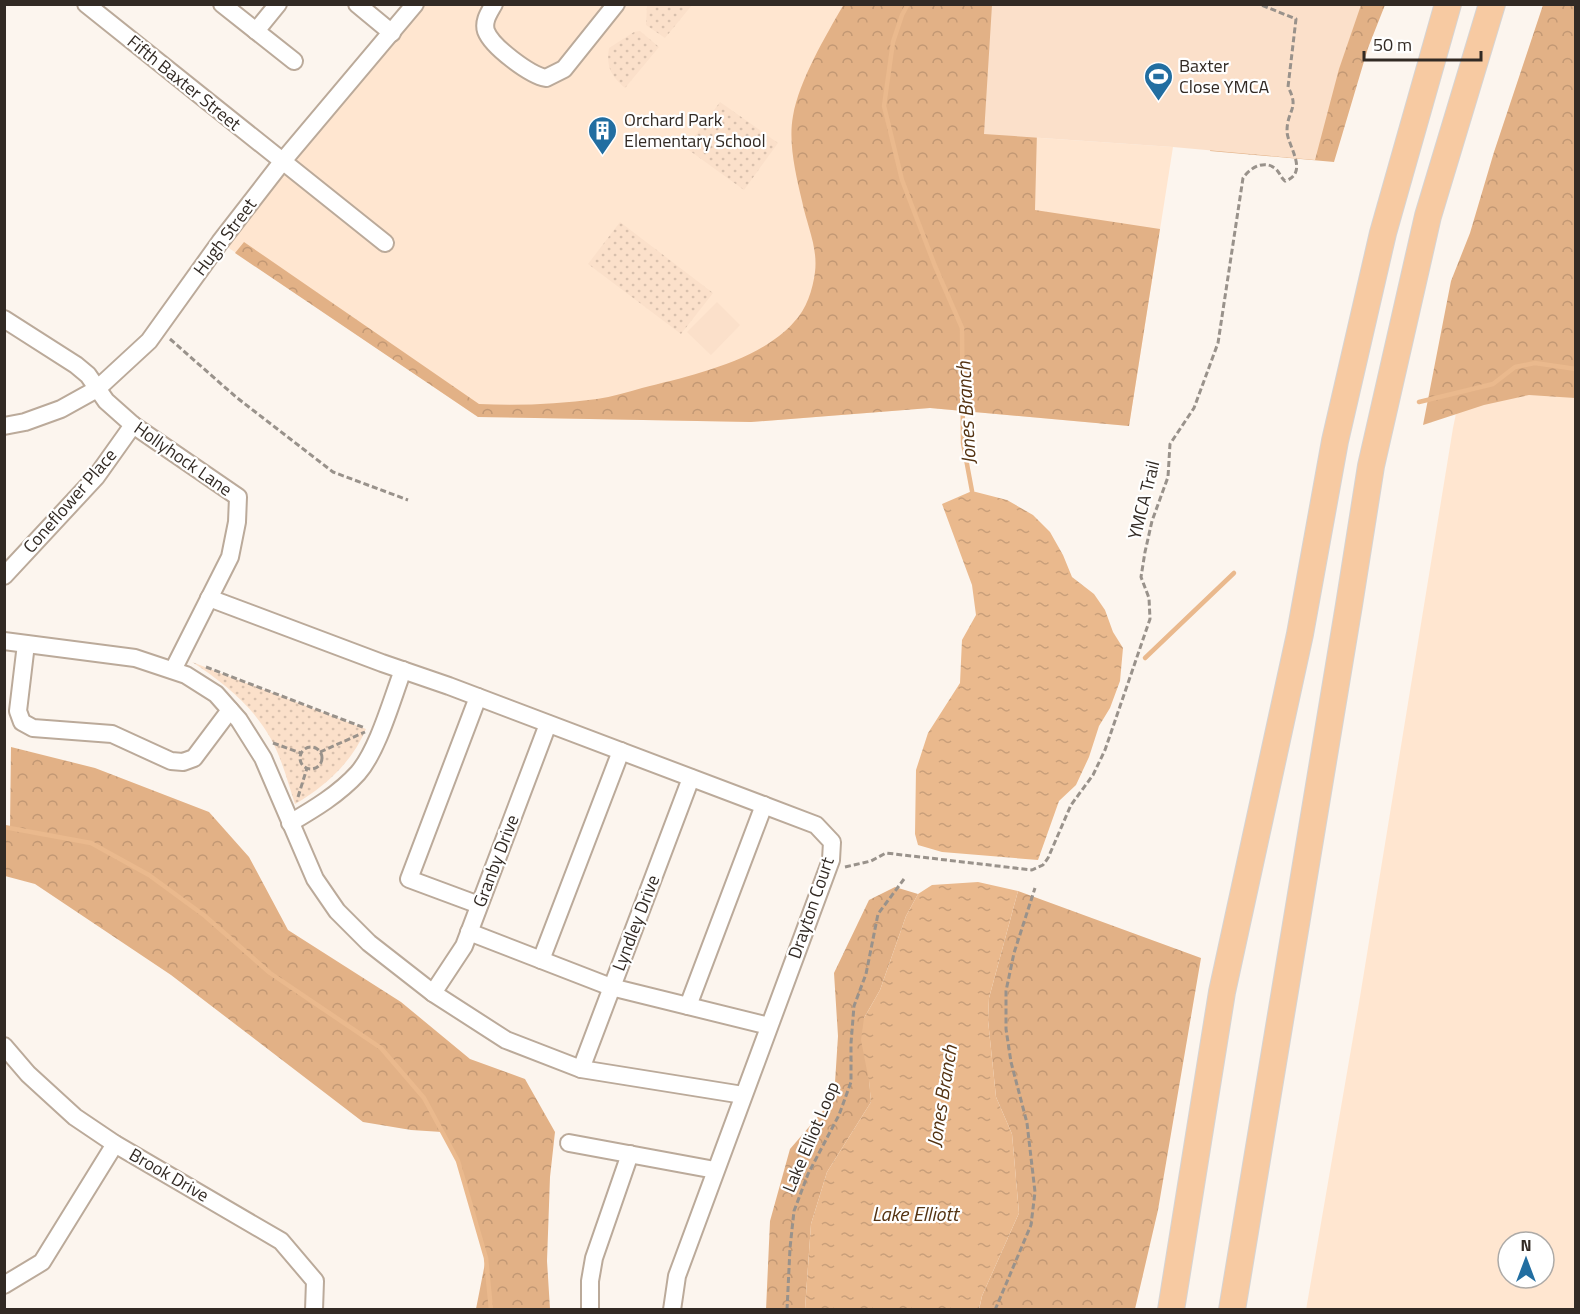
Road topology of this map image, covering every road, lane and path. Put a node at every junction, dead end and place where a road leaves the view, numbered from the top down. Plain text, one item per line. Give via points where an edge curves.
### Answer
1 (86, 4) edge
2 (222, 4) edge
3 (278, 4) edge
4 (357, 4) edge
5 (415, 4) edge
6 (494, 4) edge
7 (616, 4) edge
8 (1259, 4) edge
9 (1448, 4) edge
10 (1492, 4) edge
11 (1500, 4) edge
12 (256, 31) junction
13 (392, 33) junction
14 (1479, 45) junction
15 (294, 61) dead end
16 (282, 162) junction
17 (385, 243) dead end
18 (4, 319) edge
19 (158, 328) junction
20 (97, 389) junction
21 (133, 425) junction
22 (4, 426) edge
23 (408, 500) dead end
24 (4, 576) edge
25 (209, 598) junction
26 (4, 641) edge
27 (26, 644) junction
28 (203, 666) dead end
29 (173, 670) junction
30 (403, 670) junction
31 (478, 697) junction
32 (230, 710) junction
33 (548, 724) junction
34 (365, 731) dead end
35 (372, 731) dead end
36 (273, 743) dead end
37 (621, 751) junction
38 (320, 752) junction
39 (301, 753) junction
40 (307, 768) junction
41 (691, 778) junction
42 (296, 804) dead end
43 (764, 806) junction
44 (290, 823) junction
45 (828, 867) junction
46 (904, 879) dead end
47 (1035, 888) dead end
48 (479, 905) junction
49 (469, 932) junction
50 (541, 960) junction
51 (611, 987) junction
52 (433, 993) junction
53 (688, 1006) junction
54 (769, 1026) junction
55 (4, 1046) edge
56 (581, 1069) junction
57 (743, 1095) junction
58 (569, 1143) dead end
59 (116, 1144) junction
60 (630, 1154) junction
61 (715, 1170) junction
62 (4, 1285) edge
63 (314, 1310) edge
64 (590, 1310) edge
65 (672, 1310) edge
66 (787, 1310) edge
67 (995, 1310) edge
68 (1171, 1310) edge
69 (1232, 1310) edge

1 - 16 street, Fifth Baxter Street
2 - 12 street
3 - 12 street
4 - 13 street
5 - 13 street, Hugh Street
6 - 7 street via 486,18 486,30 493,43 536,76 546,78 564,69
8 - 45 path, YMCA Trail via 1296,19 1288,87 1293,110 1287,120 1286,135 1297,162 1295,174 1285,181 1276,169 1261,165 1248,170 1243,178 1218,343 1194,408 1170,444 1168,477 1145,552 1141,577 1149,598 1150,619 1093,775 1071,805 1048,858 1032,870 886,853 871,861
9 - 68 highway via 1383,233 1335,441 1300,634 1222,992
10 - 14 highway
11 - 14 highway
12 - 15 street
13 - 16 street, Hugh Street
14 - 69 highway via 1428,216 1371,466
16 - 17 street, Fifth Baxter Street
16 - 19 street, Hugh Street
18 - 20 street, Hollyhock Lane via 76,365
19 - 20 street, Hugh Street
19 - 23 path via 236,398 333,472
20 - 21 street, Hollyhock Lane
20 - 22 street, Hugh Street via 61,409
21 - 24 street, Coneflower Place via 96,477
21 - 25 street, Hollyhock Lane via 238,497 230,557
25 - 29 street, Hollyhock Lane
25 - 30 street, Drayton Court
26 - 27 street
27 - 29 street via 135,658
27 - 32 street via 18,711 22,722 33,728 112,734 171,761 183,762 194,758
28 - 35 path
29 - 32 street via 216,694
30 - 31 street, Drayton Court
30 - 44 street via 373,747 358,772 322,804
31 - 33 street, Drayton Court
31 - 48 street via 409,879
32 - 44 street via 263,758
33 - 37 street, Drayton Court
33 - 48 street, Granby Drive
34 - 38 path
36 - 39 path
37 - 41 street, Drayton Court
37 - 50 street
38 - 39 path via 311,747
38 - 40 path via 319,765
39 - 40 path via 301,762
40 - 42 path
41 - 43 street, Drayton Court
41 - 51 street, Lyndley Drive
43 - 45 street, Drayton Court via 816,825 832,842
43 - 53 street
44 - 52 street via 315,879 337,911 369,943
45 - 54 street, Drayton Court
46 - 66 path, Lake Elliot Loop via 878,914 867,974 854,1006 850,1082 839,1115 808,1174 794,1211
47 - 67 path via 1006,991 1006,1029 1027,1123 1035,1192 1031,1225
48 - 49 street, Granby Drive
49 - 50 street
49 - 52 street, Granby Drive
50 - 51 street
51 - 53 street
51 - 56 street, Lyndley Drive
52 - 56 street via 506,1040
53 - 54 street
54 - 57 street, Drayton Court
55 - 59 street, Brook Drive via 75,1117
56 - 57 street
57 - 61 street, Drayton Court
58 - 60 street
59 - 62 street via 42,1262
59 - 63 street, Brook Drive via 280,1241 315,1281
60 - 61 street
60 - 64 street via 594,1258
61 - 65 street, Drayton Court via 677,1276

